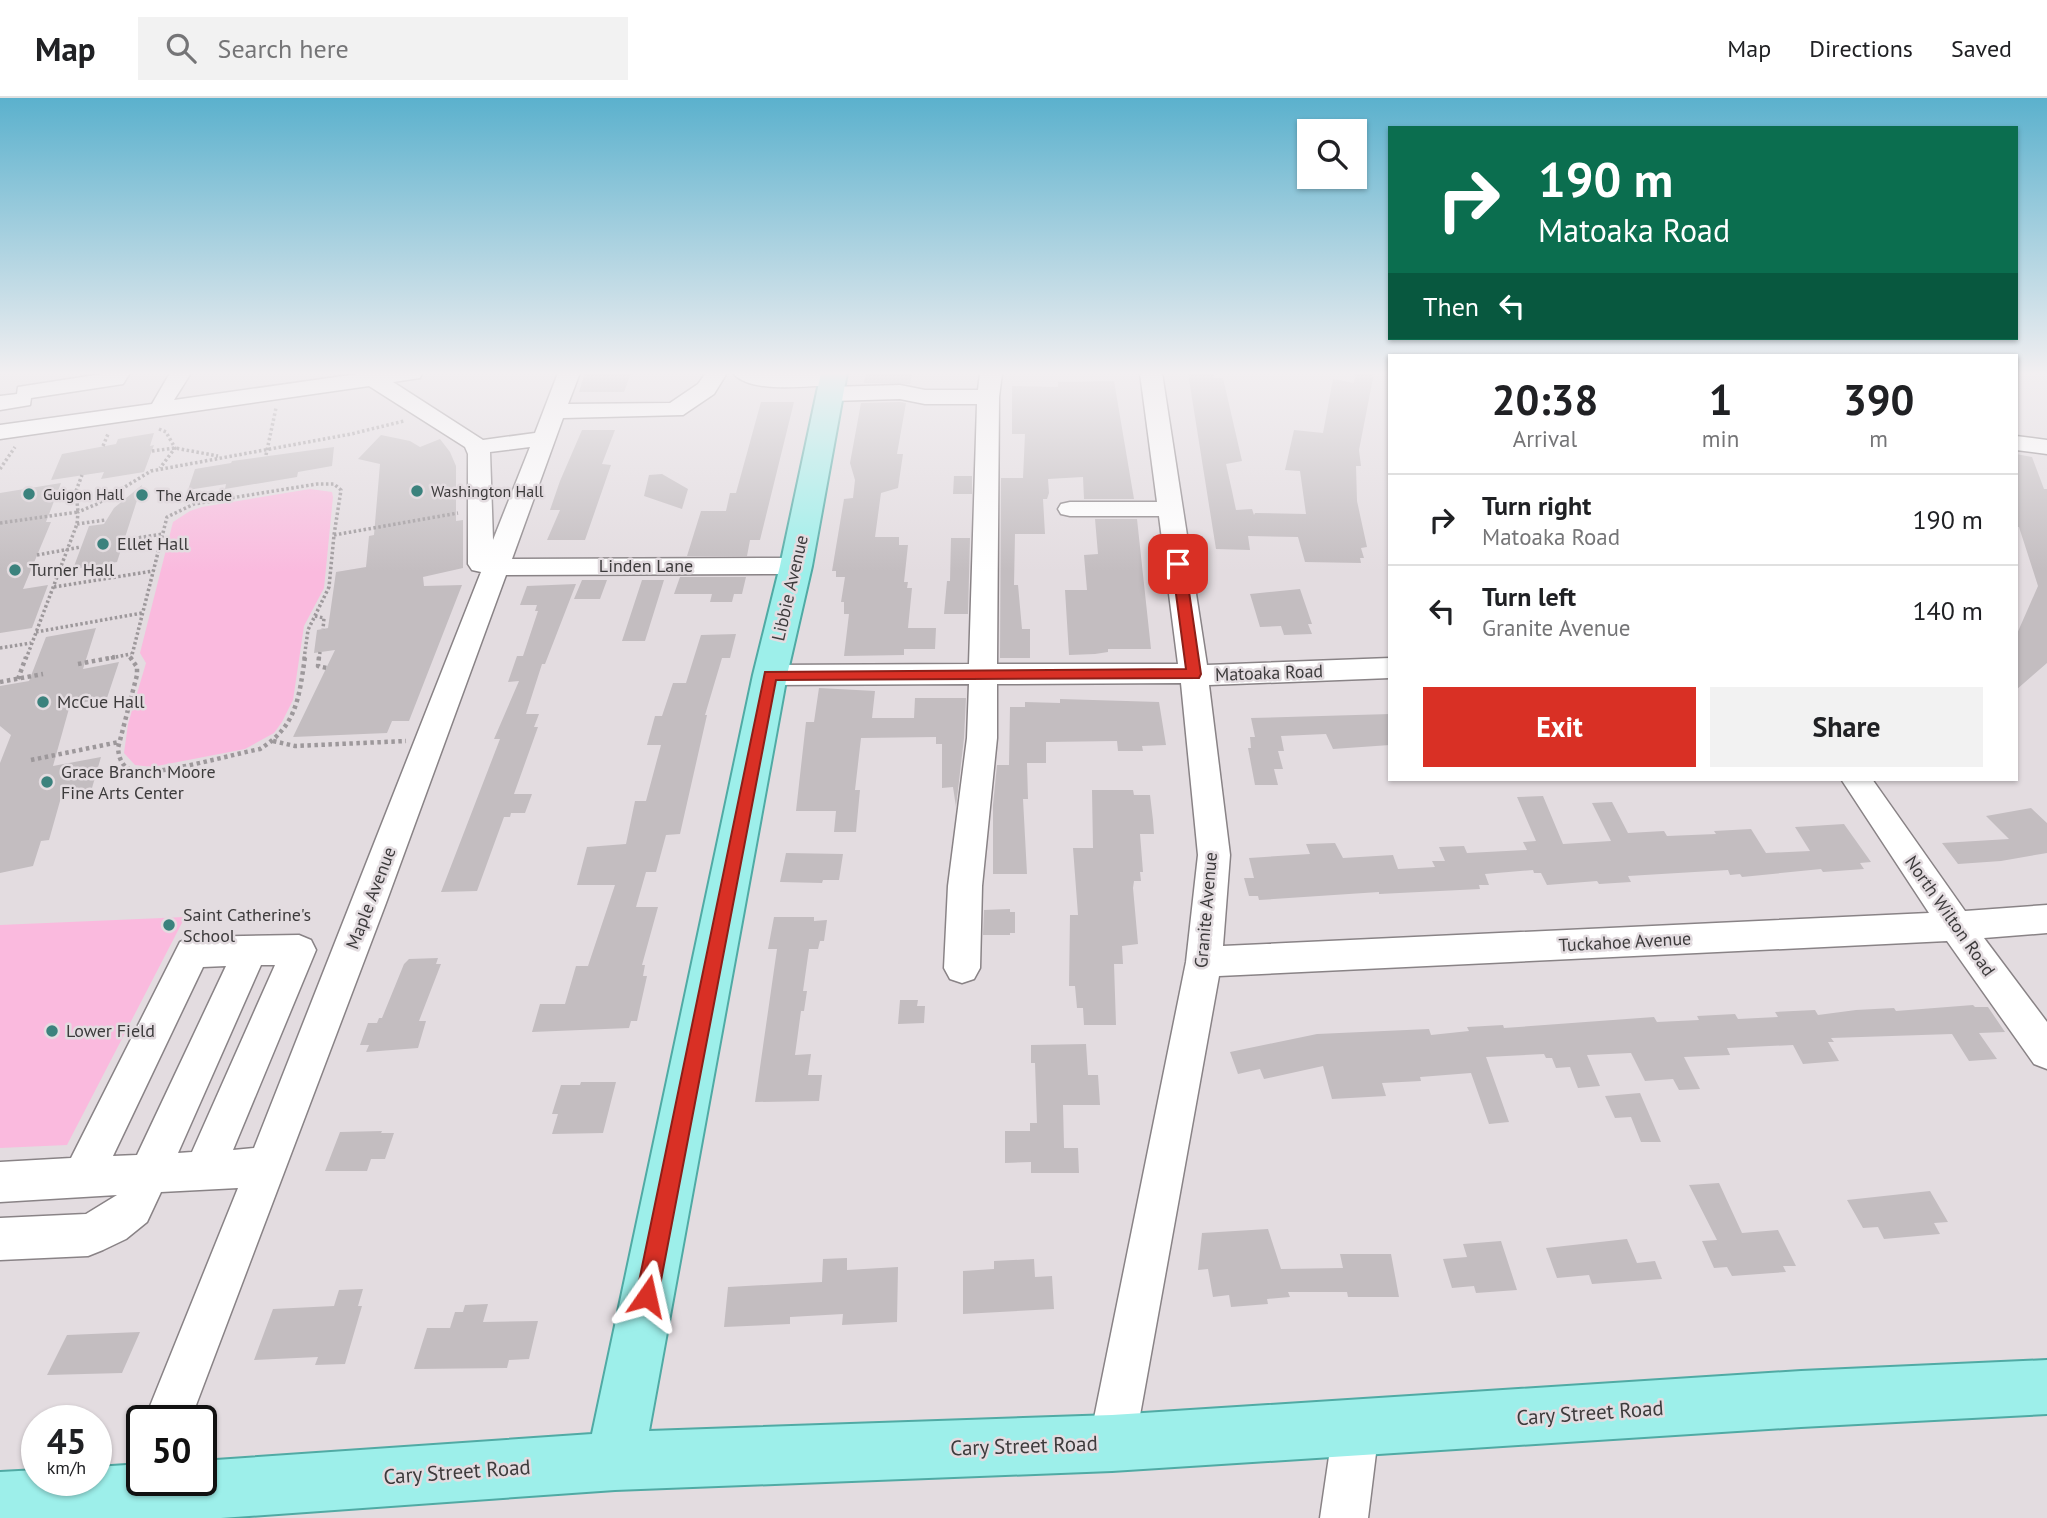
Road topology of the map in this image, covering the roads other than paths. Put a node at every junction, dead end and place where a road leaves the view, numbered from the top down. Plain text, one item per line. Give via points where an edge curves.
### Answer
1 (468, 439) edge
2 (509, 439) edge
3 (545, 439) edge
4 (821, 439) edge
5 (989, 439) edge
6 (1160, 439) edge
7 (2018, 443) edge
8 (2047, 447) edge
9 (477, 448) junction
10 (1070, 509) dead end
11 (1170, 509) junction
12 (796, 566) junction
13 (496, 567) junction
14 (1388, 668) edge
15 (983, 673) junction
16 (1194, 674) junction
17 (770, 676) junction
18 (1857, 781) edge
19 (2047, 919) edge
20 (1956, 926) junction
21 (250, 952) junction
22 (1203, 962) junction
23 (962, 968) dead end
24 (2047, 1052) edge
25 (267, 1167) junction
26 (204, 1170) junction
27 (149, 1173) junction
28 (82, 1178) junction
29 (0, 1182) edge
30 (0, 1239) edge
31 (2047, 1387) edge
32 (173, 1405) edge
33 (1356, 1429) junction
34 (1111, 1443) junction
35 (615, 1461) junction
36 (217, 1483) edge
37 (126, 1488) edge
38 (0, 1501) edge
39 (1344, 1518) edge

1 - 9 street
2 - 9 street
3 - 13 street, Maple Avenue
4 - 12 main road, Libbie Avenue
5 - 15 street
6 - 11 street, Granite Avenue
7 - 8 street
9 - 13 street via 481,564
10 - 11 street
11 - 16 street, Granite Avenue
12 - 13 street, Linden Lane
12 - 17 main road, Libbie Avenue
13 - 25 street, Maple Avenue
14 - 16 street, Matoaka Road
15 - 16 street, Matoaka Road
15 - 17 street, Matoaka Road
15 - 23 street via 982,738 965,886
16 - 22 street, Granite Avenue via 1214,855
17 - 35 main road, Libbie Avenue
18 - 20 street, North Wilton Road
19 - 20 street, Tuckahoe Avenue
20 - 22 street, Tuckahoe Avenue
20 - 24 street, North Wilton Road
21 - 26 street via 299,950
21 - 27 street
21 - 28 street via 191,952
22 - 34 street, Granite Avenue
25 - 26 street
25 - 32 street, Maple Avenue
26 - 27 street
27 - 28 street
27 - 30 street via 133,1208 88,1235
28 - 29 street
31 - 33 main road, Cary Street Road
33 - 34 main road, Cary Street Road
33 - 39 street
34 - 35 main road, Cary Street Road
35 - 36 main road, Cary Street Road
37 - 38 main road, Cary Street Road

